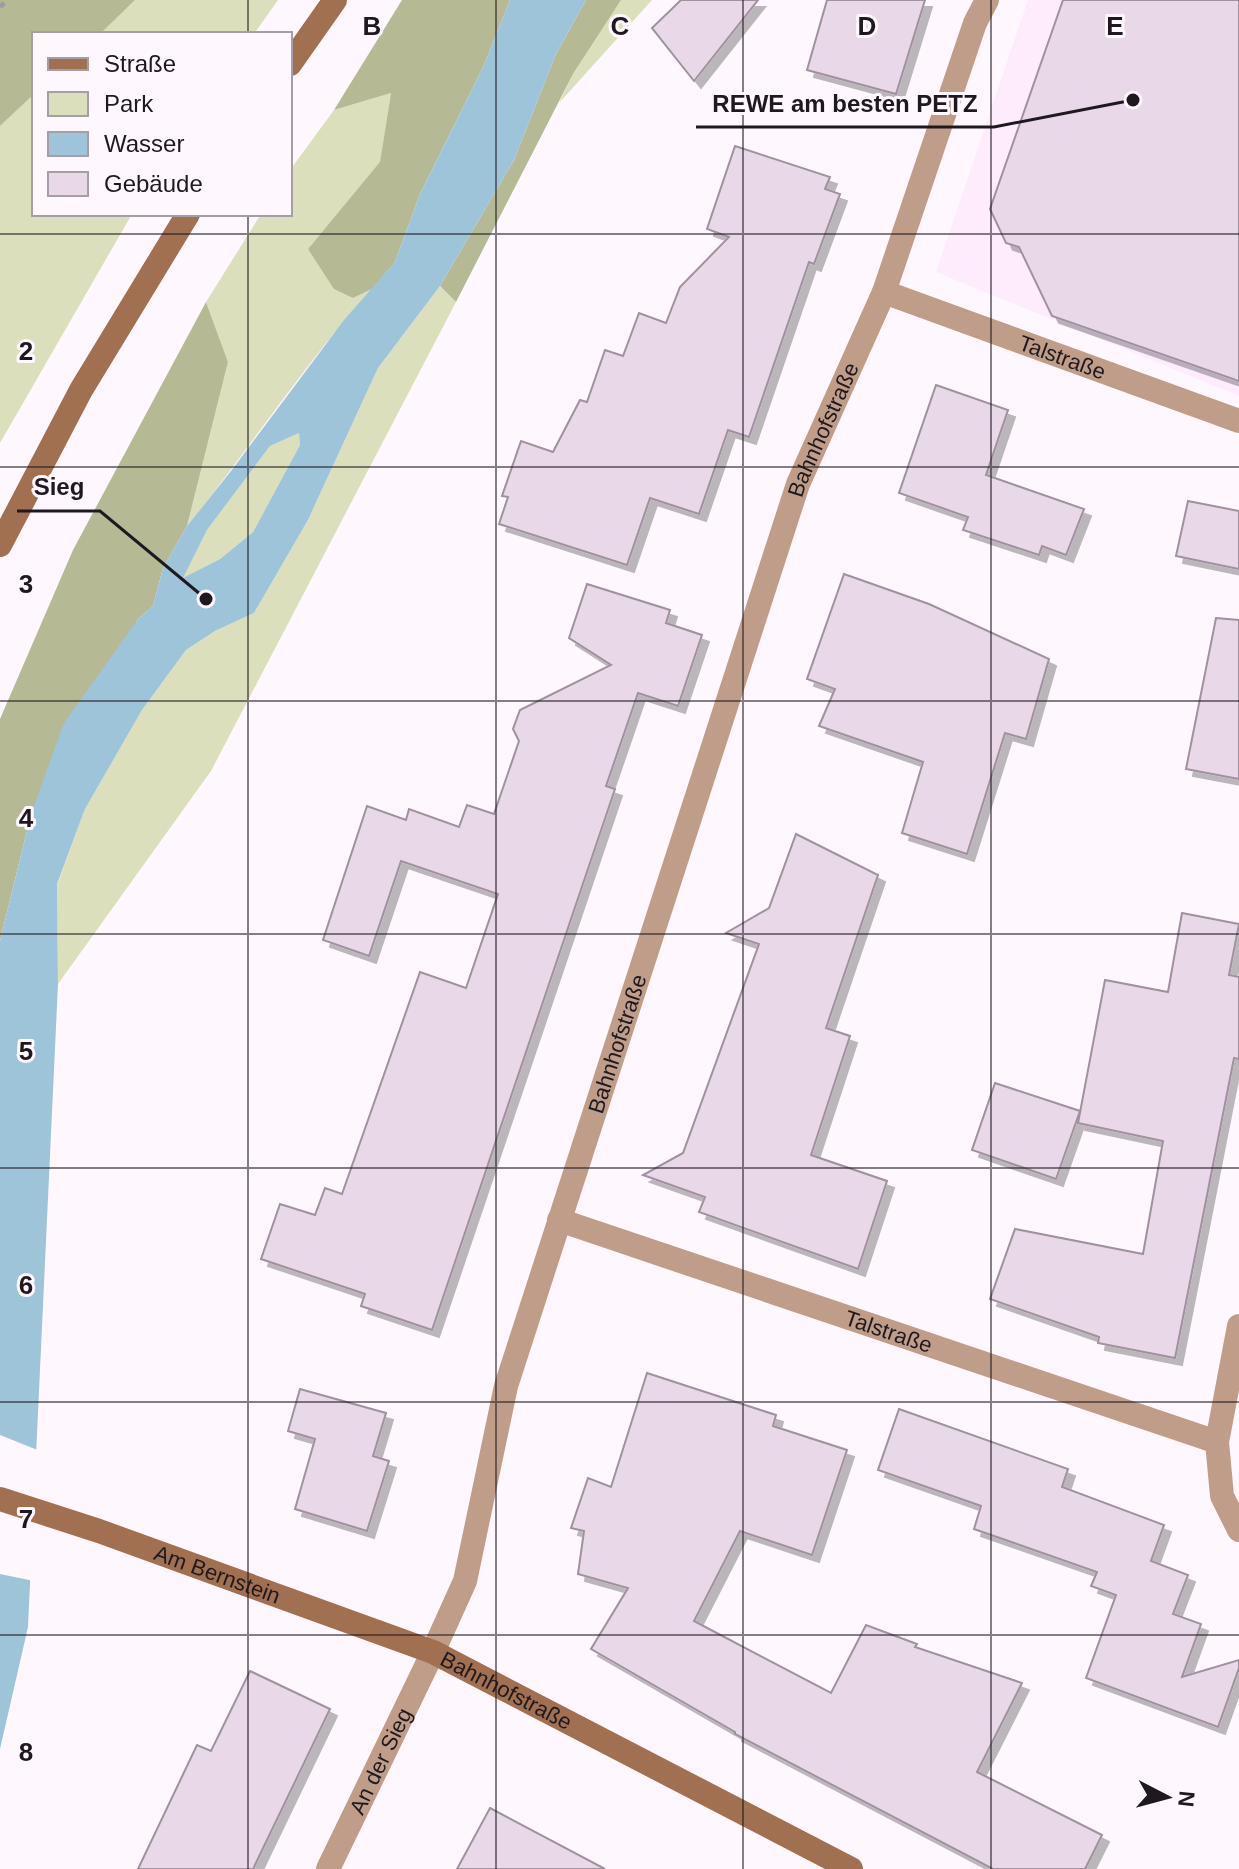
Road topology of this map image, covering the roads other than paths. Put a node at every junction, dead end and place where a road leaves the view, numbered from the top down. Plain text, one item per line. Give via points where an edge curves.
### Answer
1 (335, 0) edge
2 (987, 0) edge
3 (292, 61) edge
4 (187, 216) edge
5 (884, 292) junction
6 (1239, 421) edge
7 (0, 545) edge
8 (559, 1220) junction
9 (1239, 1326) edge
10 (1217, 1442) junction
11 (0, 1499) edge
12 (1239, 1530) edge
13 (433, 1652) junction
14 (328, 1869) edge
15 (851, 1869) edge

1 - 3 street
2 - 5 street, Bahnhofstraße
4 - 7 street via 81,390
5 - 6 street, Talstraße
5 - 8 street, Bahnhofstraße via 798,484
8 - 10 street, Talstraße
8 - 13 street, Bahnhofstraße via 506,1386 465,1581
9 - 10 street
10 - 12 street via 1222,1496
11 - 13 street, Am Bernstein
13 - 14 street, An der Sieg
13 - 15 street, Bahnhofstraße

